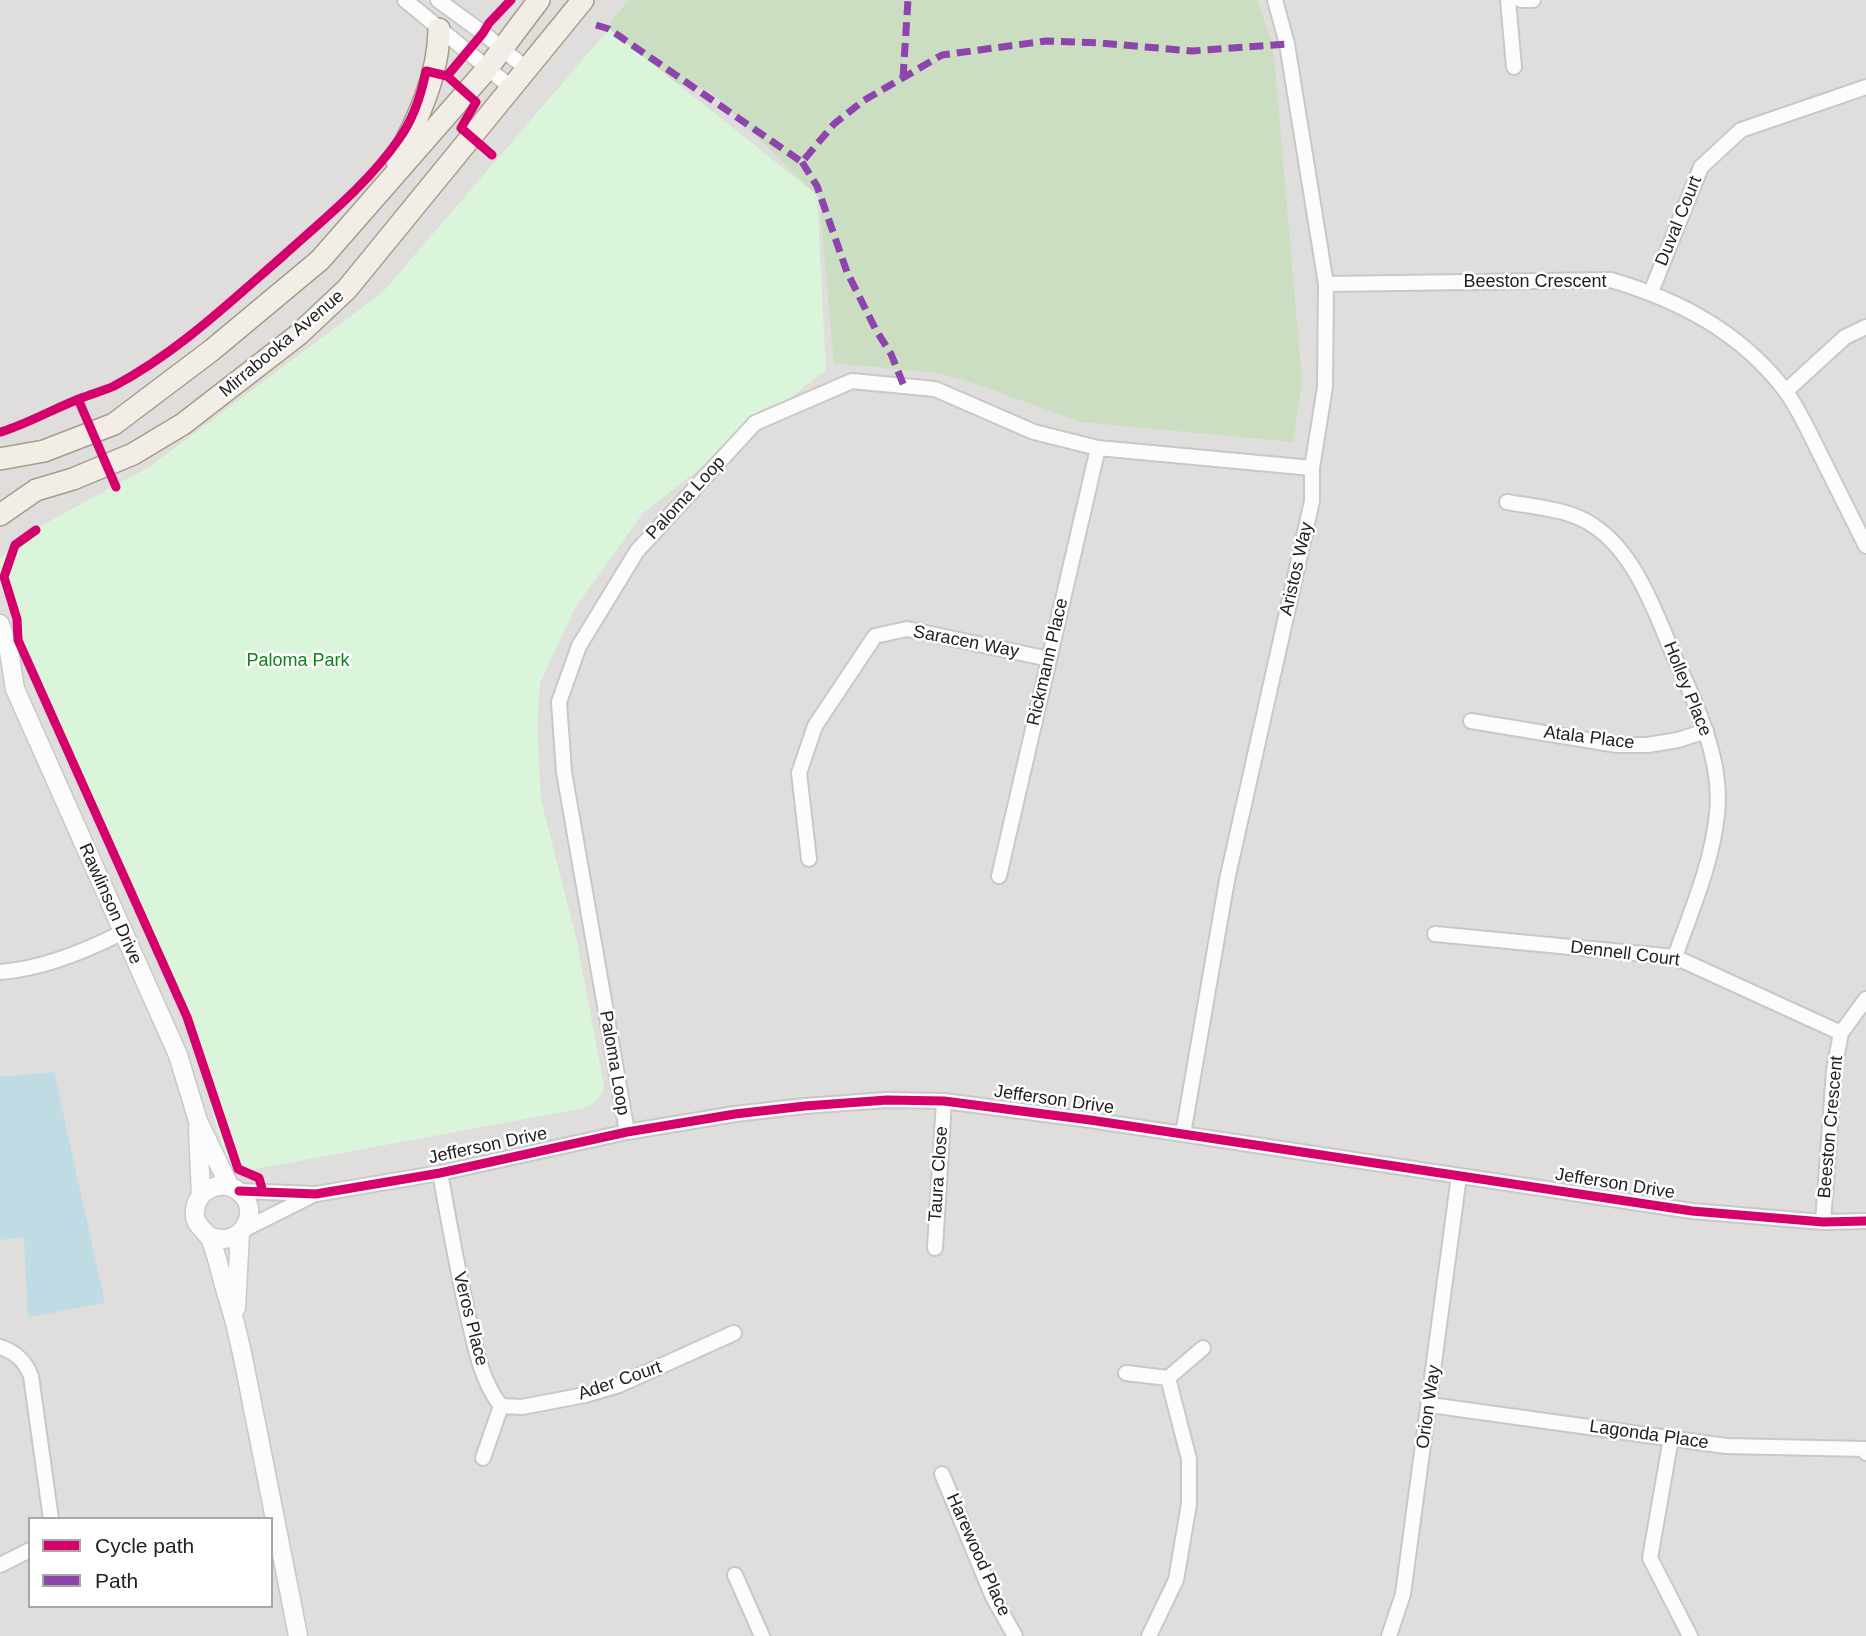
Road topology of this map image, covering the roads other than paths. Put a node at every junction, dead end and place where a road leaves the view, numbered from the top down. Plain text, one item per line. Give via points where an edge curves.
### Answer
1 (405, 0) edge
2 (438, 0) edge
3 (539, 0) edge
4 (583, 0) edge
5 (1275, 0) edge
6 (1508, 0) edge
7 (1521, 0) edge
8 (1533, 0) edge
9 (439, 29) junction
10 (501, 48) junction
11 (1514, 67) dead end
12 (486, 69) junction
13 (528, 70) junction
14 (1866, 87) edge
15 (513, 89) junction
16 (379, 193) junction
17 (1326, 284) junction
18 (1651, 292) junction
19 (1866, 327) edge
20 (1786, 391) junction
21 (1098, 448) junction
22 (0, 459) edge
23 (1312, 468) junction
24 (1507, 502) dead end
25 (0, 515) edge
26 (1866, 546) edge
27 (0, 624) edge
28 (1049, 659) junction
29 (0, 670) edge
30 (15, 689) junction
31 (1471, 721) dead end
32 (1706, 731) junction
33 (809, 859) dead end
34 (999, 876) dead end
35 (122, 932) junction
36 (1435, 934) dead end
37 (1675, 957) junction
38 (0, 972) edge
39 (1866, 999) edge
40 (1841, 1032) junction
41 (944, 1101) junction
42 (198, 1121) junction
43 (626, 1132) junction
44 (1183, 1134) junction
45 (440, 1173) junction
46 (1459, 1176) junction
47 (234, 1189) junction
48 (316, 1194) junction
49 (201, 1195) junction
50 (1866, 1221) edge
51 (1823, 1222) junction
52 (242, 1231) junction
53 (209, 1236) junction
54 (935, 1248) dead end
55 (236, 1322) junction
56 (734, 1333) dead end
57 (0, 1347) edge
58 (1202, 1348) dead end
59 (1126, 1373) dead end
60 (1168, 1378) junction
61 (1430, 1405) junction
62 (501, 1406) junction
63 (1671, 1438) junction
64 (1866, 1453) edge
65 (482, 1458) dead end
66 (942, 1474) dead end
67 (51, 1517) edge
68 (28, 1551) edge
69 (0, 1565) edge
70 (735, 1575) dead end
71 (298, 1636) edge
72 (762, 1636) edge
73 (1016, 1636) edge
74 (1149, 1636) edge
75 (1389, 1636) edge
76 (1690, 1636) edge

1 - 9 street
2 - 10 street
3 - 10 main road
4 - 13 main road, Mirrabooka Avenue
5 - 17 street, Aristos Way via 1287,44
6 - 11 street
7 - 8 street
9 - 12 street
9 - 16 main road via 439,49 417,118
10 - 12 main road
10 - 13 street
12 - 15 street
12 - 16 main road
13 - 15 main road, Mirrabooka Avenue
14 - 18 street, Duval Court via 1741,130 1701,167
15 - 25 main road, Mirrabooka Avenue via 347,289 298,335 169,433 133,454 36,490
16 - 22 main road via 320,260 114,425 44,451
17 - 18 street, Beeston Crescent via 1611,280
17 - 23 street, Aristos Way via 1325,387
18 - 20 street, Beeston Crescent via 1724,330
19 - 20 street via 1845,337
20 - 26 street, Beeston Crescent
21 - 23 street, Paloma Loop
21 - 28 street, Rickmann Place
21 - 43 street, Paloma Loop via 1034,432 935,389 852,381 755,423 637,551 579,646 559,702 564,772
23 - 44 street, Aristos Way via 1312,501 1227,880
24 - 32 street, Holley Place via 1572,515 1594,525 1615,544 1656,614
27 - 30 street, Rawlinson Drive
28 - 33 street, Saracen Way via 907,629 876,636 815,726 799,773
28 - 34 street, Rickmann Place
29 - 30 street, Rawlinson Drive
30 - 35 street, Rawlinson Drive
31 - 32 street, Atala Place via 1617,745 1678,740
32 - 37 street, Holley Place via 1717,778 1717,813 1707,863
35 - 38 street via 48,962
35 - 42 street, Rawlinson Drive via 178,1055
36 - 37 street, Dennell Court
37 - 40 street, Dennell Court
39 - 40 street, Beeston Crescent
40 - 51 street, Beeston Crescent
41 - 43 street, Jefferson Drive via 805,1106
41 - 44 street, Jefferson Drive
41 - 54 street, Taura Close
42 - 47 street, Rawlinson Drive
42 - 49 street, Rawlinson Drive
43 - 45 street, Jefferson Drive
44 - 46 street, Jefferson Drive
45 - 48 street, Jefferson Drive
45 - 62 street, Veros Place via 477,1351 488,1386
46 - 51 street, Jefferson Drive via 1692,1212
46 - 61 street, Orion Way
47 - 48 street, Jefferson Drive
47 - 49 street via 214,1187
47 - 52 street, Rawlinson Drive via 249,1210
48 - 52 street, Jefferson Drive
49 - 53 street, Rawlinson Drive via 195,1215
50 - 51 street, Jefferson Drive
52 - 53 street via 225,1240
52 - 55 street, Rawlinson Drive
53 - 55 street, Rawlinson Drive
55 - 71 street, Rawlinson Drive
56 - 62 street, Ader Court via 619,1385 522,1407
57 - 67 street via 18,1356 31,1376
58 - 60 street
59 - 60 street
60 - 74 street via 1189,1460 1189,1504 1176,1580
61 - 63 street, Lagonda Place
61 - 75 street, Orion Way via 1403,1594
62 - 65 street
63 - 64 street, Lagonda Place via 1726,1446 1865,1449
63 - 76 street via 1650,1558
66 - 73 street, Harewood Place via 993,1597
68 - 69 street
70 - 72 street

